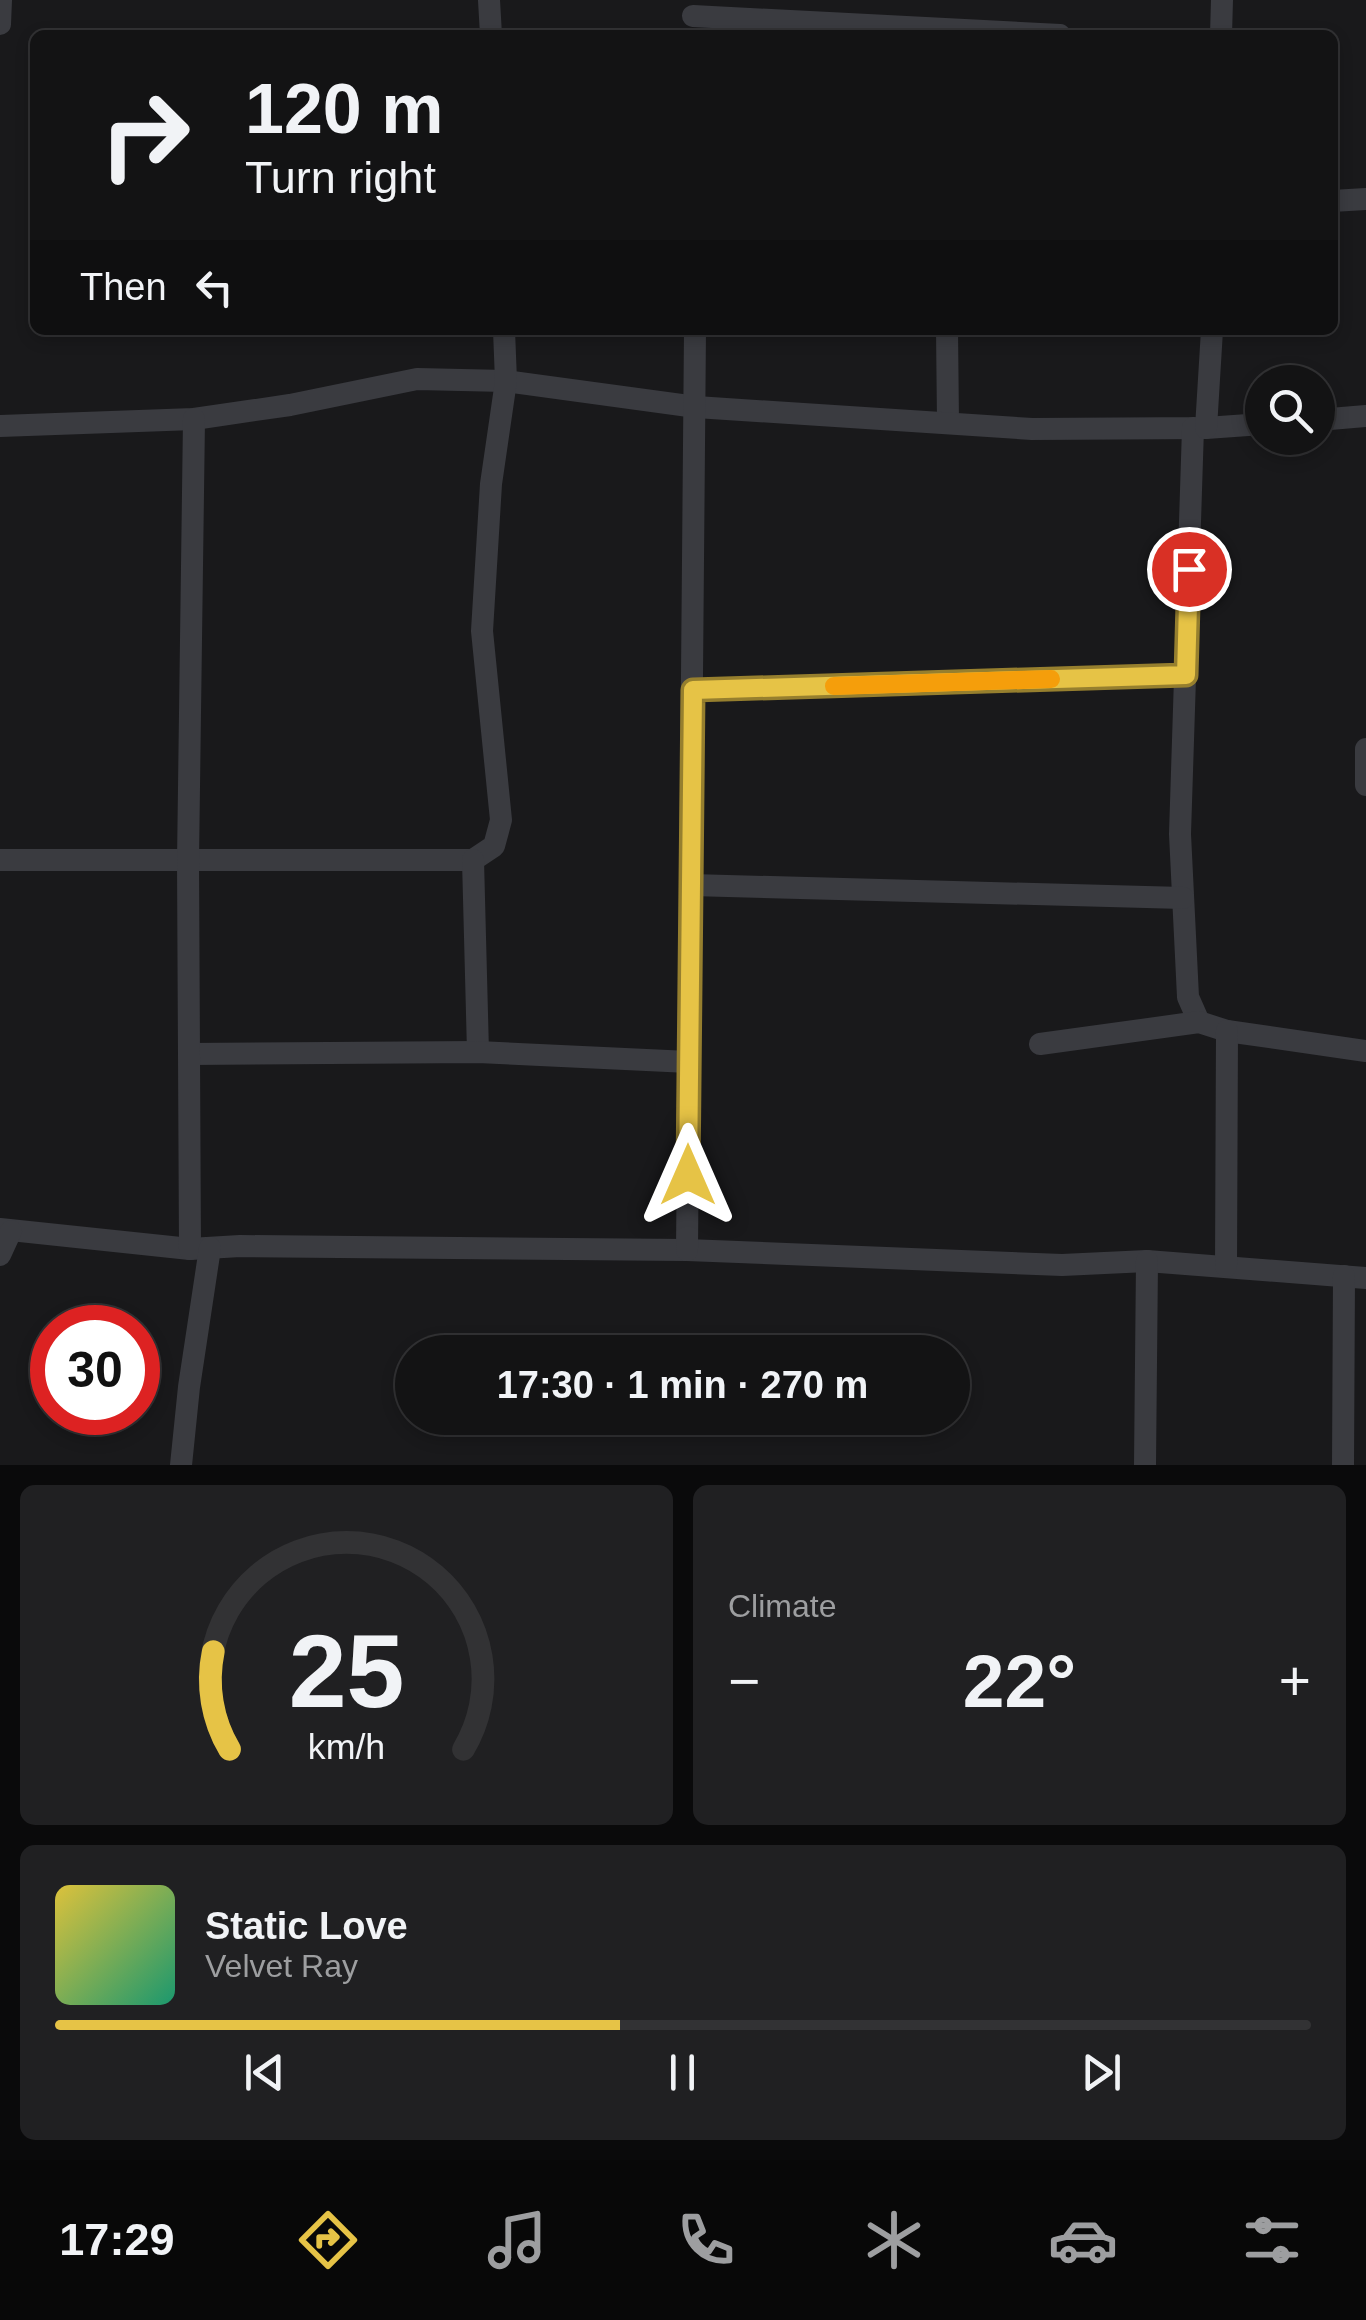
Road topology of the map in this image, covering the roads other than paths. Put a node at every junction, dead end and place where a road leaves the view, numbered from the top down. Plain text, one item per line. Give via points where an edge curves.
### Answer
1 (1, 0) edge
2 (489, 0) edge
3 (1222, 0) edge
4 (693, 17) edge
5 (0, 24) edge
6 (491, 30) edge
7 (928, 30) edge
8 (1221, 30) edge
9 (1366, 199) edge
10 (1338, 201) edge
11 (504, 335) edge
12 (696, 335) edge
13 (947, 335) edge
14 (1211, 335) edge
15 (506, 382) junction
16 (696, 407) junction
17 (1366, 416) edge
18 (1, 419) edge
19 (1335, 419) edge
20 (194, 420) junction
21 (948, 422) junction
22 (1245, 425) edge
23 (1200, 428) junction
24 (1186, 675) junction
25 (693, 690) junction
26 (1366, 749) edge
27 (1366, 785) edge
28 (0, 860) edge
29 (473, 860) junction
30 (188, 861) junction
31 (691, 885) junction
32 (1184, 898) junction
33 (1199, 1022) junction
34 (1228, 1031) junction
35 (1040, 1044) dead end
36 (478, 1052) junction
37 (1366, 1052) edge
38 (189, 1054) junction
39 (689, 1062) junction
40 (6, 1230) edge
41 (200, 1249) junction
42 (687, 1250) junction
43 (0, 1255) edge
44 (1147, 1261) junction
45 (1226, 1266) junction
46 (1355, 1277) edge
47 (182, 1465) edge
48 (1146, 1465) edge
49 (1343, 1465) edge

1 - 5 street
2 - 6 street
3 - 8 street
4 - 7 street
9 - 10 street
11 - 15 street
12 - 16 street
13 - 21 street
14 - 23 street
15 - 16 street
15 - 20 street via 418,379
15 - 29 street via 491,484 482,631 501,820 494,846
16 - 21 street
16 - 25 street
17 - 19 street
18 - 20 street
20 - 30 street
21 - 23 street
22 - 23 street
23 - 24 street
24 - 25 street
24 - 32 street
25 - 31 street
26 - 27 street
28 - 30 street
29 - 30 street
29 - 36 street
30 - 38 street
31 - 32 street
31 - 39 street
32 - 33 street via 1188,997
33 - 34 street
33 - 35 street
34 - 37 street
34 - 45 street
36 - 38 street
36 - 39 street
38 - 41 street
39 - 42 street
40 - 41 street
40 - 43 street
41 - 42 street
41 - 47 street
42 - 44 street via 1062,1266
44 - 45 street
44 - 48 street
45 - 46 street
46 - 49 street

